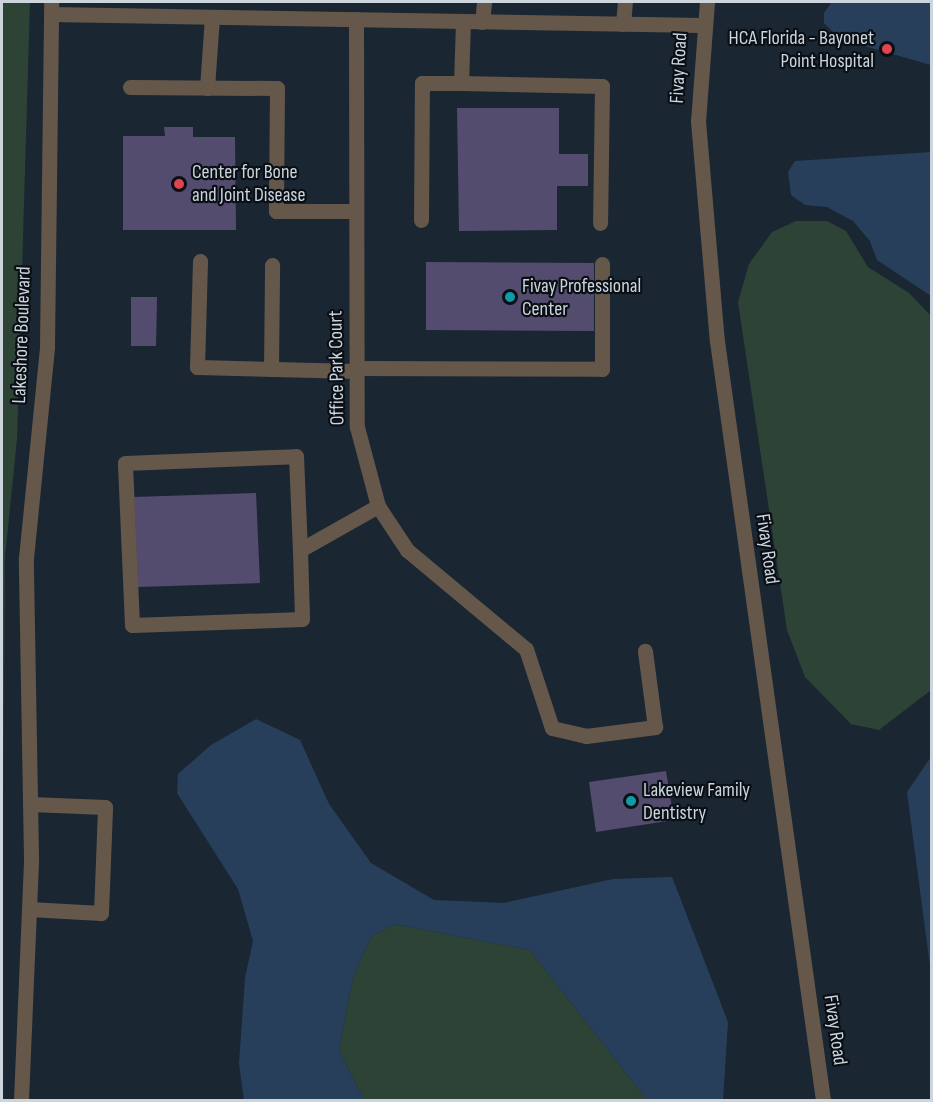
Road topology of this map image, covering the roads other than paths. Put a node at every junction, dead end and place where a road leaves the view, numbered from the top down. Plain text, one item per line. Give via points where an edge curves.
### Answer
1 (484, 2) edge
2 (626, 2) edge
3 (707, 2) edge
4 (51, 8) edge
5 (176, 9) edge
6 (212, 17) junction
7 (356, 19) junction
8 (463, 21) junction
9 (482, 22) junction
10 (623, 24) junction
11 (702, 25) junction
12 (461, 83) junction
13 (130, 87) dead end
14 (207, 88) junction
15 (356, 211) junction
16 (421, 220) dead end
17 (600, 223) dead end
18 (200, 261) dead end
19 (602, 264) dead end
20 (272, 265) dead end
21 (271, 369) junction
22 (356, 370) junction
23 (378, 506) junction
24 (300, 550) junction
25 (645, 651) dead end
26 (30, 804) junction
27 (29, 909) junction
28 (21, 1101) edge
29 (824, 1101) edge

1 - 9 street
2 - 10 street
3 - 11 street, Fivay Road
4 - 5 street
4 - 26 street, Lakeshore Boulevard via 47,346 26,558
5 - 6 street
6 - 7 street
6 - 14 street
7 - 8 street
7 - 15 street, Office Park Court
8 - 9 street
8 - 12 street
9 - 10 street
10 - 11 street
11 - 29 street, Fivay Road via 698,121 717,341
12 - 16 street via 422,82
12 - 17 street via 602,86
13 - 14 street
14 - 15 street via 277,88 276,211
15 - 22 street, Office Park Court
18 - 21 street via 197,367
19 - 22 street via 602,369
20 - 21 street
21 - 22 street
22 - 23 street, Office Park Court via 357,427
23 - 24 street
23 - 25 street, Office Park Court via 407,550 526,649 552,728 586,736 655,727
24 - 24 street via 296,456 125,462 132,625 302,619
26 - 27 street, Lakeshore Boulevard
26 - 27 street via 105,807 101,913
27 - 28 street, Lakeshore Boulevard

